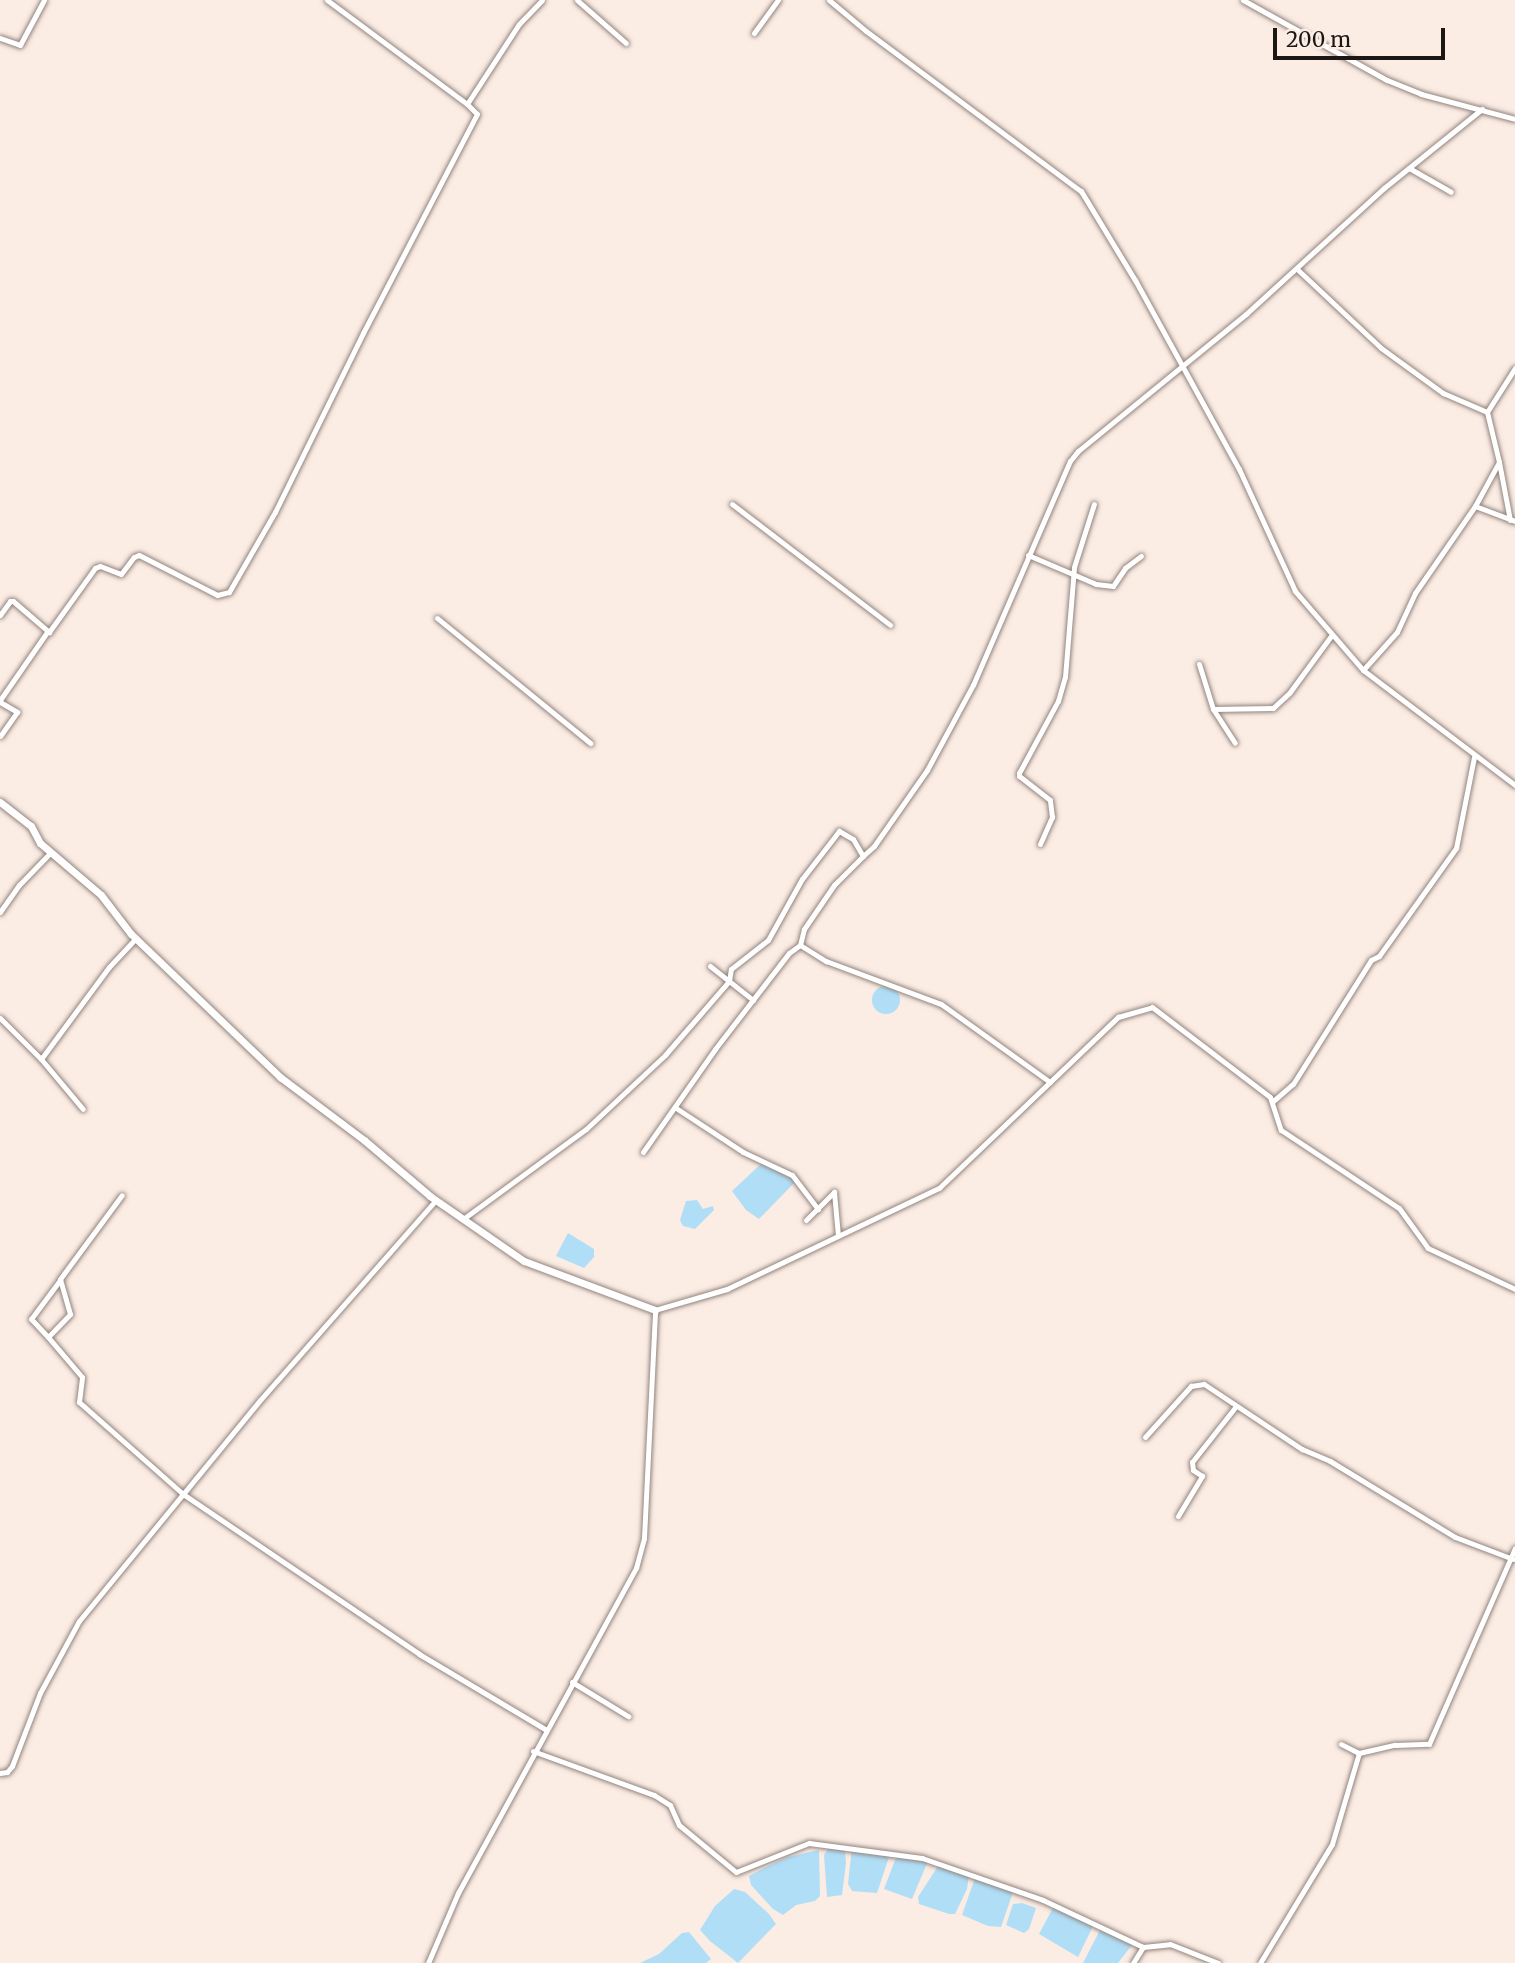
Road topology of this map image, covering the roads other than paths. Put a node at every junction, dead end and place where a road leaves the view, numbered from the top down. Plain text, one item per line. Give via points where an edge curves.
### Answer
1 (44, 0) edge
2 (327, 0) edge
3 (542, 0) edge
4 (577, 0) edge
5 (778, 0) edge
6 (829, 0) edge
7 (1243, 0) edge
8 (754, 33) dead end
9 (0, 38) edge
10 (626, 43) dead end
11 (467, 104) junction
12 (1482, 108) junction
13 (1515, 119) edge
14 (1409, 168) junction
15 (1451, 192) dead end
16 (1297, 269) junction
17 (1181, 364) junction
18 (1515, 368) edge
19 (1487, 412) junction
20 (1499, 462) junction
21 (733, 504) dead end
22 (1094, 505) dead end
23 (1475, 506) junction
24 (1512, 521) edge
25 (1028, 555) junction
26 (1140, 556) dead end
27 (1075, 575) junction
28 (0, 615) edge
29 (437, 618) dead end
30 (890, 625) dead end
31 (47, 632) junction
32 (1331, 636) junction
33 (1199, 664) dead end
34 (1363, 670) junction
35 (0, 701) edge
36 (1213, 709) junction
37 (0, 736) edge
38 (590, 743) dead end
39 (1235, 743) dead end
40 (1474, 757) junction
41 (1515, 785) edge
42 (0, 802) edge
43 (1040, 844) dead end
44 (51, 852) junction
45 (863, 856) junction
46 (0, 912) edge
47 (136, 938) junction
48 (800, 944) junction
49 (710, 966) dead end
50 (730, 981) junction
51 (753, 1000) junction
52 (0, 1018) edge
53 (41, 1059) junction
54 (1050, 1082) junction
55 (1272, 1102) junction
56 (676, 1108) junction
57 (83, 1109) dead end
58 (643, 1152) dead end
59 (122, 1195) dead end
60 (435, 1200) junction
61 (818, 1209) junction
62 (463, 1219) junction
63 (806, 1220) dead end
64 (838, 1236) junction
65 (61, 1279) junction
66 (1515, 1289) edge
67 (655, 1310) junction
68 (48, 1337) junction
69 (1236, 1406) junction
70 (1145, 1437) dead end
71 (183, 1494) junction
72 (1178, 1516) dead end
73 (1515, 1548) edge
74 (1513, 1559) junction
75 (572, 1682) junction
76 (628, 1716) dead end
77 (545, 1729) junction
78 (1341, 1744) dead end
79 (533, 1751) junction
80 (1359, 1753) junction
81 (0, 1773) edge
82 (1143, 1947) junction
83 (428, 1963) edge
84 (1133, 1963) edge
85 (1218, 1963) edge
86 (1260, 1963) edge

1 - 9 street via 20,45
2 - 11 street
3 - 11 street via 519,24
4 - 10 street
5 - 8 street
6 - 17 street via 1081,191
7 - 12 street via 1387,80 1421,94
11 - 31 street via 477,114 275,512 229,592 217,595 136,555 121,574 95,568
12 - 13 street
12 - 14 street
14 - 15 street
14 - 16 street
16 - 17 street
16 - 19 street via 1381,348 1443,393
17 - 25 street via 1070,461
17 - 32 street via 1240,469 1294,591
18 - 19 street
19 - 20 street
20 - 23 street
20 - 24 street
21 - 30 street
22 - 27 street
23 - 24 street
23 - 34 street via 1415,593 1397,632
25 - 27 street
25 - 45 street via 973,685 927,770
26 - 27 street via 1113,586
27 - 43 street via 1065,677 1058,701 1019,776 1050,800 1052,817
28 - 31 street via 13,601
29 - 38 street
31 - 35 street
32 - 34 street
32 - 36 street via 1273,708
33 - 36 street
34 - 40 street
35 - 37 street via 17,712
36 - 39 street
40 - 41 street
40 - 55 street via 1456,848 1379,956 1371,960 1293,1084
42 - 44 street via 31,826
44 - 46 street
44 - 47 street via 102,895
45 - 48 street via 834,885 804,929
45 - 50 street via 853,839 839,831 802,879 768,940 731,969
47 - 53 street
47 - 60 street via 280,1077
48 - 51 street
48 - 54 street via 826,961 941,1004
49 - 50 street
50 - 51 street
50 - 62 street via 665,1055 586,1129
51 - 56 street
52 - 53 street
53 - 57 street
54 - 55 street via 1118,1017 1152,1007
54 - 64 street via 939,1188
55 - 66 street via 1281,1130 1399,1208 1428,1248
56 - 58 street
56 - 61 street via 743,1152 792,1175
59 - 65 street
60 - 62 street
60 - 71 street
61 - 63 street
61 - 64 street via 834,1192
62 - 67 street via 524,1261
64 - 67 street via 727,1289
65 - 68 street via 71,1314
65 - 68 street via 31,1319
67 - 75 street via 644,1538 636,1568
68 - 71 street via 82,1377 79,1402
69 - 70 street via 1204,1384 1191,1385
69 - 72 street via 1192,1462 1193,1470 1202,1476
69 - 74 street via 1455,1537
71 - 77 street via 419,1654
71 - 81 street via 79,1621 40,1693 12,1766
73 - 74 street
74 - 80 street via 1429,1744
75 - 76 street
75 - 77 street
77 - 79 street
78 - 80 street
79 - 82 street via 654,1795 670,1805 678,1825 736,1872 809,1843 922,1858 1043,1900
79 - 83 street via 458,1892
80 - 86 street via 1332,1844
82 - 84 street
82 - 85 street via 1170,1944

